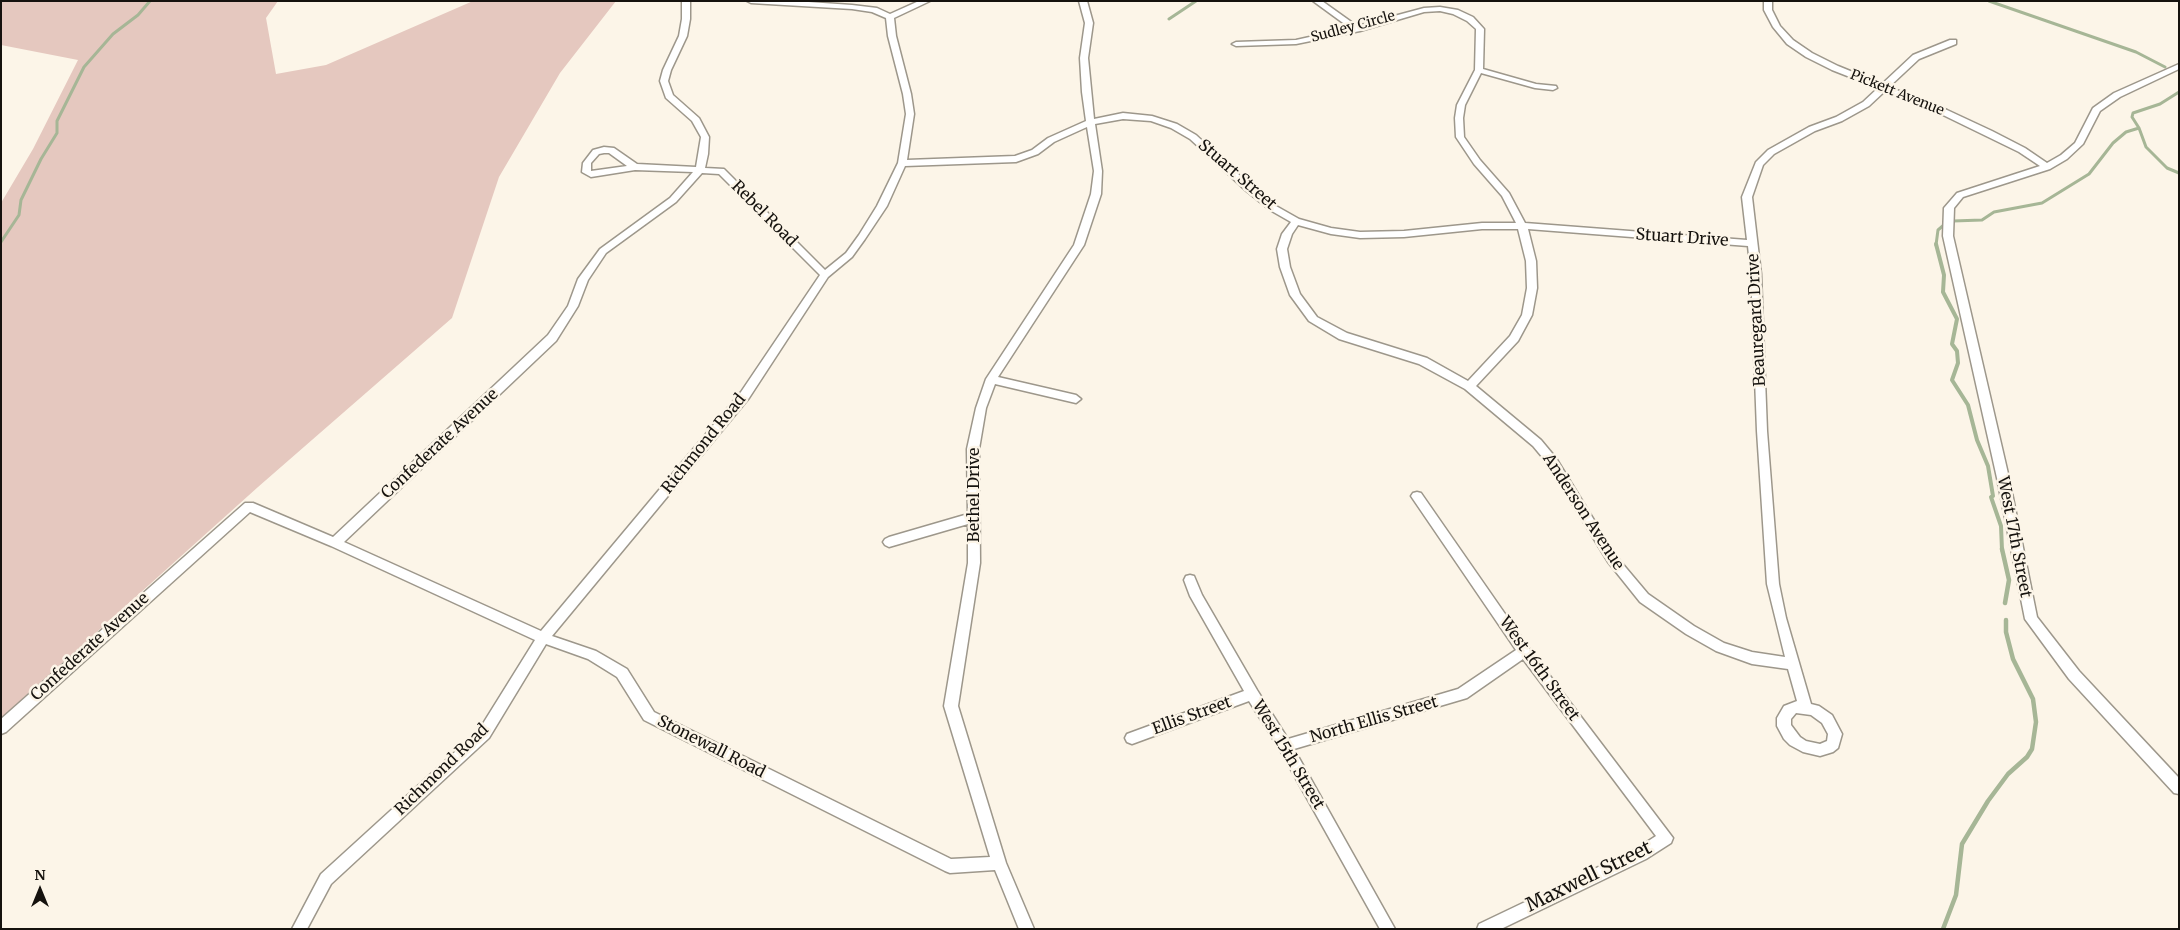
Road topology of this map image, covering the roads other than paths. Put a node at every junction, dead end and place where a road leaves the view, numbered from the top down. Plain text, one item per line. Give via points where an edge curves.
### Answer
1 (686, 1) edge
2 (750, 1) edge
3 (926, 1) edge
4 (1083, 1) edge
5 (1317, 1) edge
6 (1768, 1) edge
7 (890, 17) junction
8 (1357, 29) junction
9 (1953, 42) dead end
10 (1236, 44) dead end
11 (2179, 66) edge
12 (1479, 70) junction
13 (1553, 88) dead end
14 (1884, 89) junction
15 (1089, 123) junction
16 (902, 163) junction
17 (635, 167) junction
18 (2047, 167) junction
19 (700, 170) junction
20 (1296, 221) junction
21 (1522, 226) junction
22 (1612, 232) joint
23 (1752, 243) junction
24 (825, 275) junction
25 (991, 379) junction
26 (1469, 386) junction
27 (1076, 399) dead end
28 (1417, 496) dead end
29 (975, 517) junction
30 (889, 542) dead end
31 (335, 543) junction
32 (1190, 580) dead end
33 (542, 638) junction
34 (1524, 651) junction
35 (1793, 664) junction
36 (1252, 694) junction
37 (1805, 707) dead end
38 (1, 728) edge
39 (1132, 738) dead end
40 (1285, 746) junction
41 (2179, 788) edge
42 (1666, 838) joint
43 (999, 863) junction
44 (299, 929) edge
45 (1027, 929) edge
46 (1388, 929) edge
47 (1484, 929) edge

1 - 19 street via 683,36 664,81 669,96 696,120 705,137
2 - 7 street via 852,6
3 - 7 street
4 - 15 street, Bethel Drive via 1089,23 1084,58
5 - 8 street
6 - 14 street, Pickett Avenue via 1768,10 1777,27 1790,42 1835,68
7 - 16 street, Richmond Road via 910,114
8 - 10 street, Sudley Circle via 1296,42
8 - 12 street, Sudley Circle via 1424,10 1455,12 1480,28
9 - 14 street, Beauregard Drive via 1916,57
11 - 18 street, West 17th Street via 2117,95 2096,110 2079,144
12 - 13 street
12 - 21 street, Sudley Circle via 1461,105 1460,137 1506,195
14 - 18 street, Pickett Avenue via 1989,133
14 - 23 street, Beauregard Drive via 1853,112 1812,129 1771,152 1759,164 1748,197
15 - 16 street, Stuart Street via 1016,159
15 - 20 street, Stuart Street via 1123,116 1152,119 1174,126 1193,137 1246,187
15 - 25 street, Bethel Drive via 1098,171 1096,194 1079,245
16 - 24 street, Richmond Road via 882,206 862,237 849,255
17 - 17 street, Rebel Road via 591,174 586,172 587,162 596,152 604,150 611,150
17 - 19 street, Rebel Road
18 - 41 street, West 17th Street via 1960,195 1949,208 1948,236 2031,619 2074,675
19 - 24 street, Rebel Road via 721,171
19 - 31 street, Confederate Avenue via 673,200 604,251 583,279 573,306 552,338
20 - 21 street, Stuart Street via 1360,235
20 - 26 street, Anderson Avenue via 1282,249 1285,267 1295,295 1314,319 1343,336 1423,361
21 - 22 street, Stuart Street
21 - 26 street, Sudley Circle via 1531,261 1532,288 1527,315 1514,338
22 - 23 street, Stuart Drive
23 - 35 street, Beauregard Drive via 1773,584
24 - 33 street, Richmond Road via 744,395
25 - 27 street
25 - 29 street, Bethel Drive via 973,449
26 - 35 street, Anderson Avenue via 1537,443 1552,461 1612,559 1644,598 1720,647 1752,658
28 - 34 street, West 16th Street
29 - 30 street
29 - 43 street, Bethel Drive via 974,562 951,706
31 - 33 street, Stonewall Road
31 - 38 street, Confederate Avenue via 249,506
32 - 36 street, West 15th Street
33 - 43 street, Stonewall Road via 592,655 622,673 649,716 950,866
33 - 44 street, Richmond Road via 484,734 326,878
34 - 40 street, North Ellis Street via 1462,694
34 - 42 street, West 16th Street
35 - 37 street, Beauregard Drive
36 - 39 street, Ellis Street
36 - 40 street, West 15th Street
40 - 46 street, West 15th Street
42 - 47 street, Maxwell Street via 1641,854
43 - 45 street, Bethel Drive

